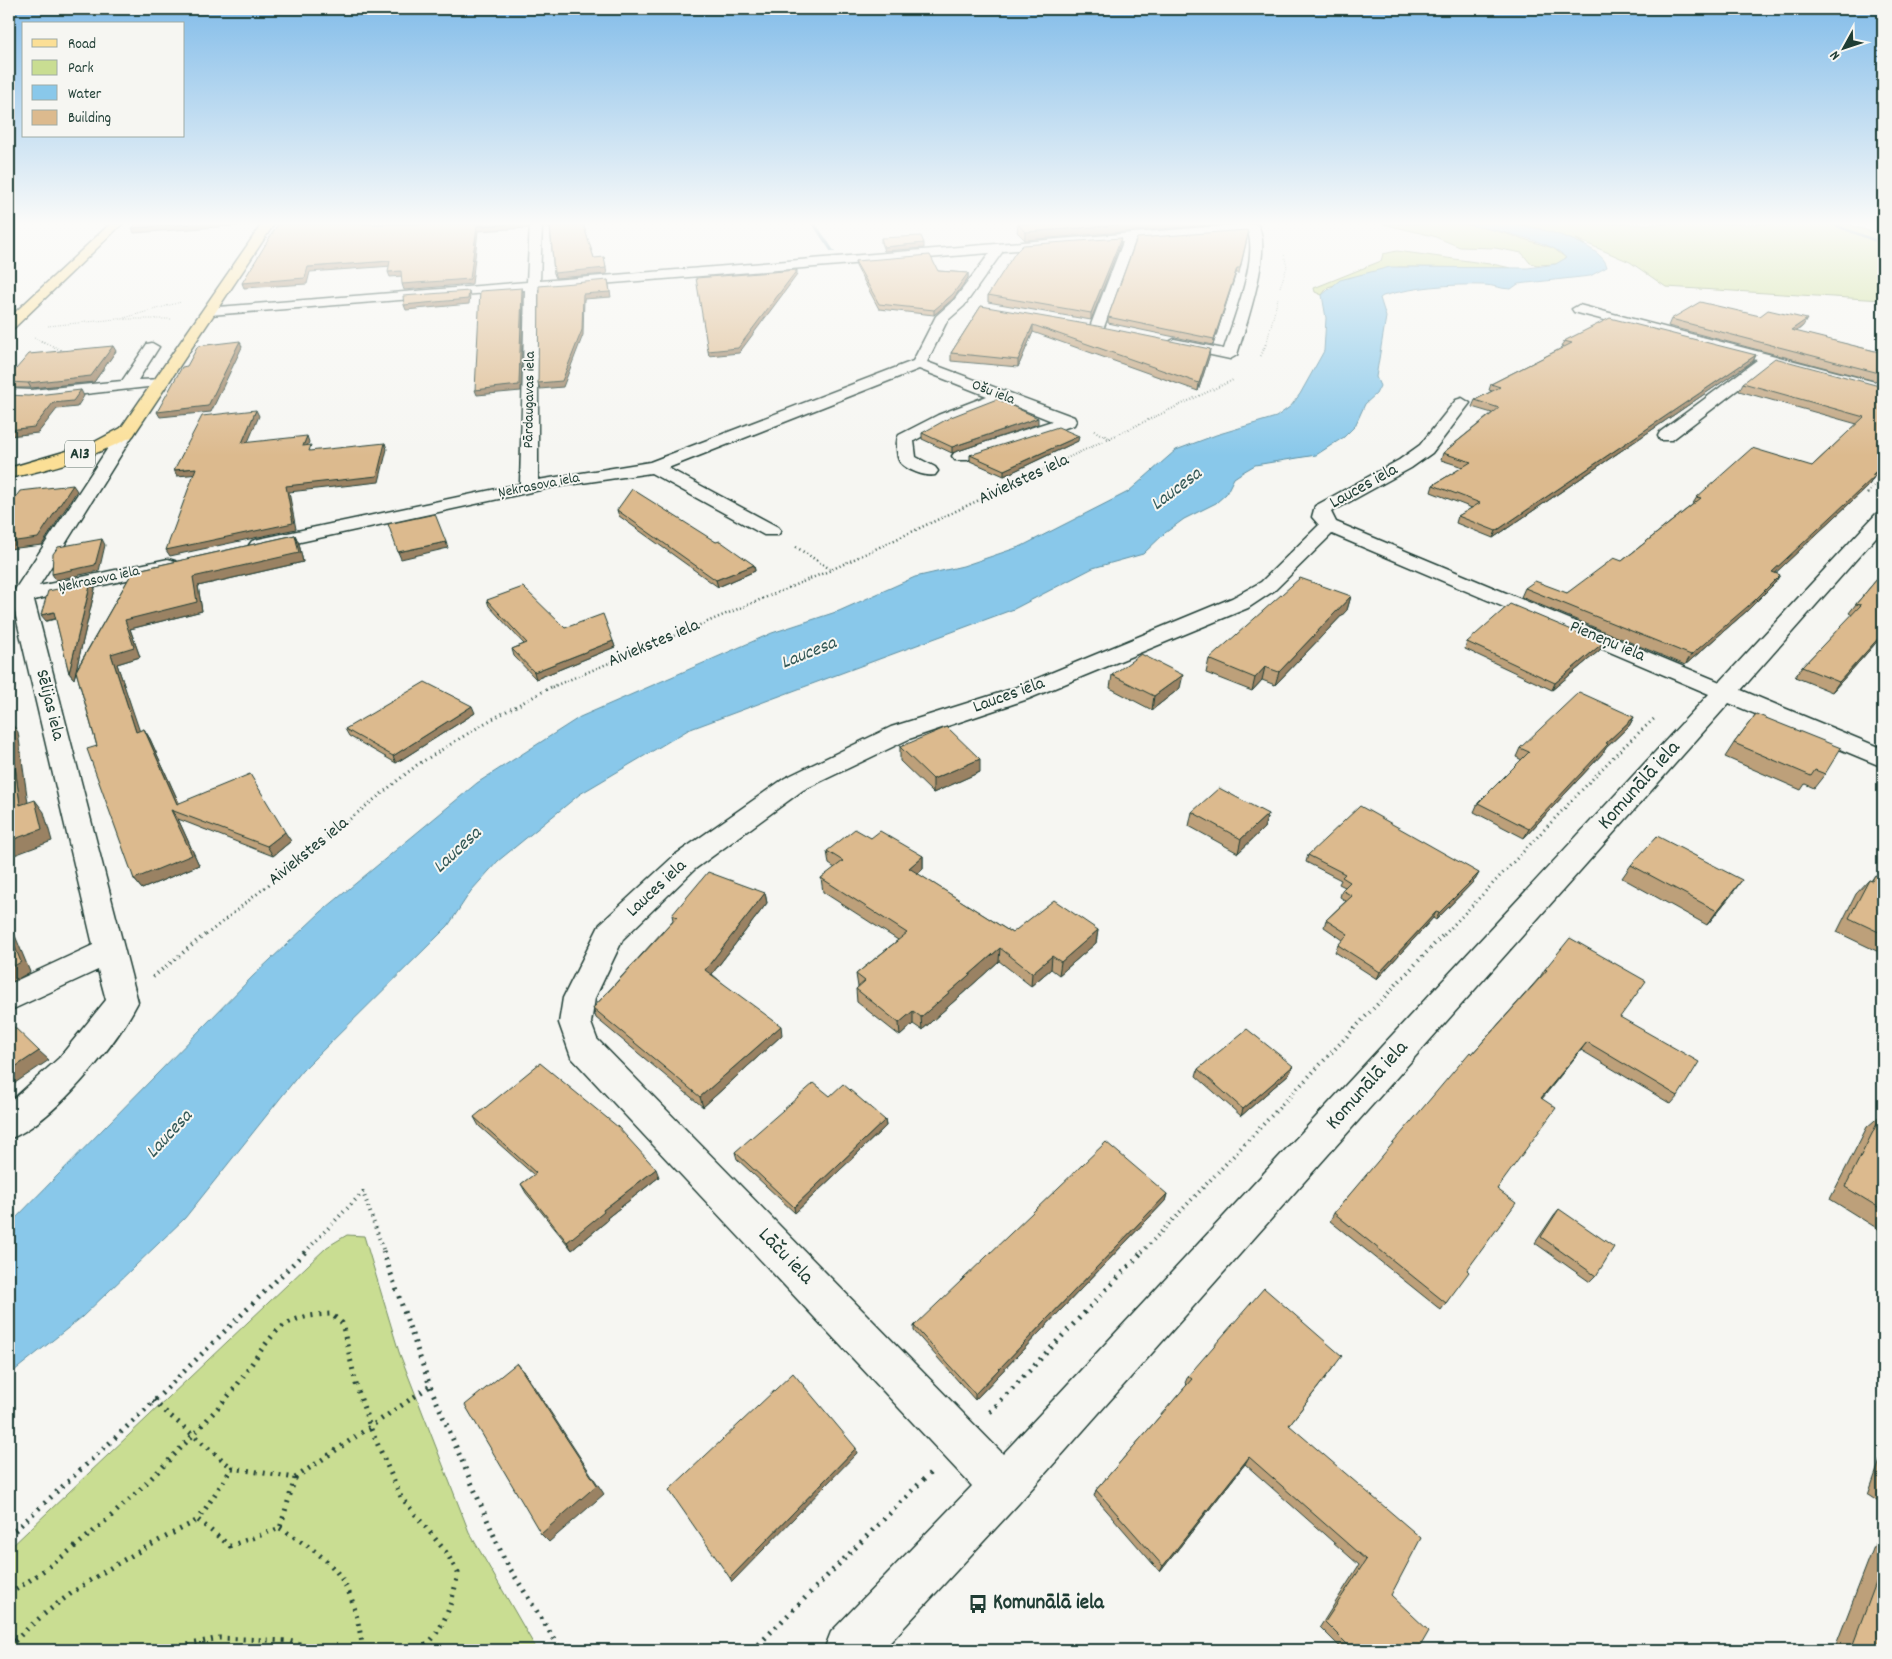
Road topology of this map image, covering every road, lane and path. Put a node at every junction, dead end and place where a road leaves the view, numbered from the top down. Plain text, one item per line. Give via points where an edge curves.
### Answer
1 (35, 301) edge
2 (182, 301) edge
3 (216, 301) edge
4 (325, 301) edge
5 (533, 301) edge
6 (1103, 301) edge
7 (1246, 301) edge
8 (959, 303) joint
9 (979, 306) edge
10 (1579, 308) dead end
11 (26, 310) junction
12 (210, 311) junction
13 (9, 315) edge
14 (118, 319) junction
15 (156, 320) dead end
16 (9, 325) edge
17 (41, 327) dead end
18 (1116, 331) edge
19 (38, 340) dead end
20 (1163, 341) edge
21 (184, 349) junction
22 (70, 354) edge
23 (1230, 355) junction
24 (1767, 360) junction
25 (919, 364) junction
26 (161, 382) junction
27 (128, 385) junction
28 (1883, 389) edge
29 (9, 394) edge
30 (1001, 396) junction
31 (1462, 403) dead end
32 (126, 432) junction
33 (1666, 436) dead end
34 (961, 456) edge
35 (30, 467) junction
36 (654, 467) junction
37 (9, 468) edge
38 (928, 470) dead end
39 (9, 472) edge
40 (1883, 477) edge
41 (529, 487) junction
42 (1874, 507) edge
43 (1329, 526) junction
44 (771, 531) joint
45 (236, 550) edge
46 (188, 561) edge
47 (831, 570) junction
48 (16, 598) edge
49 (1710, 686) junction
50 (1883, 759) edge
51 (110, 952) junction
52 (9, 998) edge
53 (122, 1002) junction
54 (575, 1022) joint
55 (9, 1123) edge
56 (430, 1386) junction
57 (153, 1401) junction
58 (370, 1427) junction
59 (194, 1435) junction
60 (962, 1441) junction
61 (232, 1468) junction
62 (296, 1478) junction
63 (1003, 1487) junction
64 (198, 1520) junction
65 (280, 1528) junction
66 (9, 1536) edge
67 (9, 1594) edge
68 (9, 1647) edge
69 (164, 1650) edge
70 (322, 1650) edge
71 (363, 1650) edge
72 (421, 1650) edge
73 (561, 1650) edge
74 (753, 1650) edge
75 (849, 1650) edge

1 - 11 main road
2 - 14 path
3 - 12 main road, A13
4 - 12 street
5 - 41 street, Pārdaugavas iela
6 - 18 street via 1092,326
7 - 23 street
8 - 9 street
8 - 25 street via 940,319
10 - 24 street
11 - 13 main road
11 - 16 main road
12 - 21 main road, A13
14 - 15 path
14 - 17 path
19 - 22 path
20 - 23 street
21 - 26 main road, A13
21 - 27 street via 150,350
23 - 47 path, Aiviekstes iela via 1246,374
24 - 28 street
24 - 33 street
25 - 30 street, Ošu iela
25 - 36 street, Ņekrasova iela
26 - 27 street
26 - 32 main road, A13
27 - 29 street via 31,395
30 - 34 street, Ošu iela via 1068,421
30 - 38 street via 944,418 905,439 907,460
31 - 43 street, Lauces iela via 1426,449 1406,464 1322,510 1322,517
32 - 35 main road, A13 via 97,448
32 - 48 street
35 - 37 main road
35 - 39 main road, A13
36 - 41 street, Ņekrasova iela
36 - 44 street
40 - 42 path
41 - 45 street, Ņekrasova iela
42 - 49 street, Komunālā iela
43 - 49 street, Pieneņu iela
43 - 54 street, Lauces iela via 1268,586 1240,603 1020,694 900,733 794,784 685,862 611,932 579,998
44 - 47 path
46 - 48 street, Ņekrasova iela
47 - 53 path, Aiviekstes iela via 539,692 485,722 417,765
48 - 51 street, Sēlijas iela
49 - 50 street, Pieneņu iela
49 - 60 path via 1619,751
49 - 63 street, Komunālā iela
51 - 52 street
51 - 53 street, Sēlijas iela
53 - 55 street via 98,1040 60,1081
54 - 60 street, Lāču iela via 583,1047
56 - 57 path via 363,1192 302,1257
56 - 58 path
56 - 73 path via 504,1559
57 - 59 path
57 - 66 path
58 - 59 path via 342,1323 331,1314 303,1316 276,1332 235,1388
58 - 62 path
58 - 72 path via 401,1497 446,1552 458,1573 448,1616
59 - 61 path
59 - 67 path via 123,1508
60 - 63 street, Lāču iela
60 - 74 path
61 - 62 path
61 - 64 path
62 - 65 path
63 - 75 street, Komunālā iela
64 - 65 path via 230,1546
64 - 68 path via 128,1557 69,1594
65 - 71 path via 338,1572 358,1613
69 - 70 path via 220,1638 289,1641

